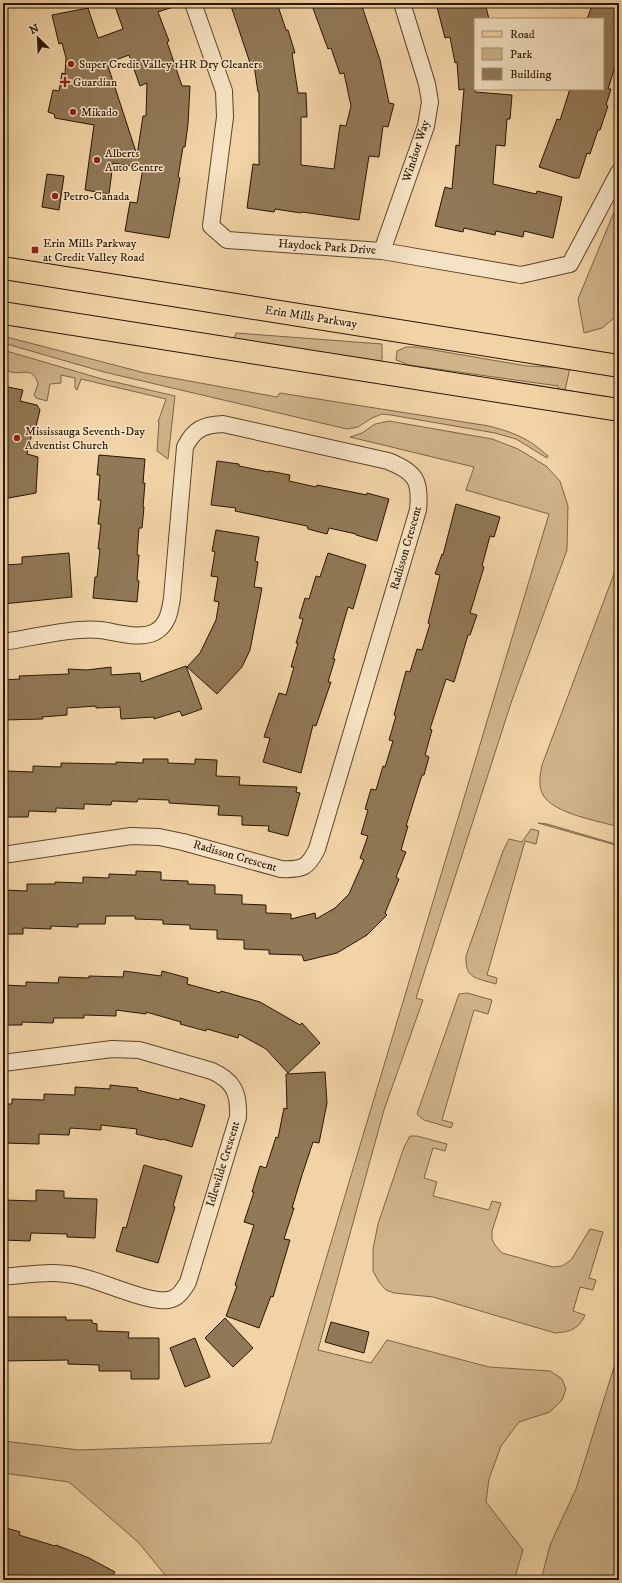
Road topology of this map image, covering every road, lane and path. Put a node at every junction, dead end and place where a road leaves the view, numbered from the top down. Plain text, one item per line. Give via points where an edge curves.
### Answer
1 (193, 3) edge
2 (402, 3) edge
3 (619, 172) edge
4 (382, 251) junction
5 (3, 268) edge
6 (3, 313) edge
7 (619, 366) edge
8 (619, 410) edge
9 (3, 642) edge
10 (3, 854) edge
11 (3, 1063) edge
12 (3, 1277) edge

1 - 4 street, Haydock Park Drive via 224,91 225,117 211,226 227,240
2 - 4 street, Windsor Way via 427,84 430,102 426,126
3 - 4 street, Haydock Park Drive via 570,264 521,275
5 - 7 main road, Erin Mills Parkway
6 - 8 main road
9 - 10 street, Radisson Crescent via 91,630 143,635 154,632 164,625 170,614 172,598 185,447 190,436 198,429 211,424 223,424 388,461 403,467 414,476 420,493 418,510 319,842 311,861 293,870 281,869 183,842 159,837 131,836
11 - 12 street, Idlewilde Crescent via 112,1049 140,1050 220,1075 230,1081 239,1104 238,1117 188,1282 181,1294 169,1300 154,1300 82,1277 52,1272

